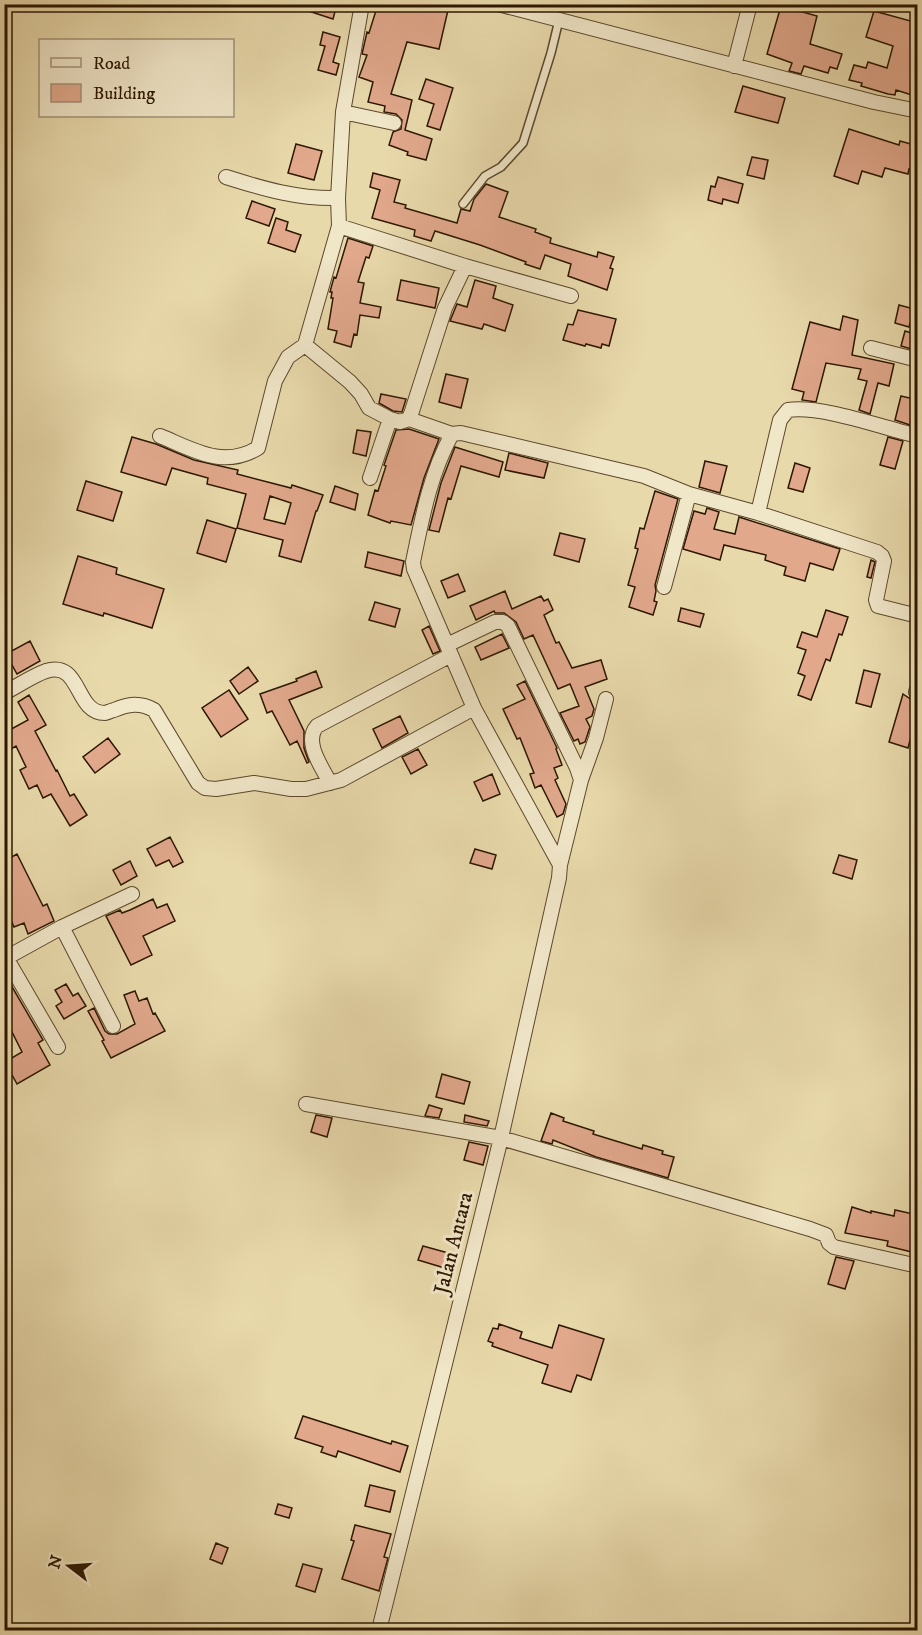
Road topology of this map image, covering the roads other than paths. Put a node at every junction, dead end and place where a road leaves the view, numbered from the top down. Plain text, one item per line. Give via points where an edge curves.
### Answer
1 (362, 4) edge
2 (498, 4) edge
3 (750, 4) edge
4 (558, 20) junction
5 (734, 66) junction
6 (918, 111) edge
7 (343, 112) junction
8 (394, 123) dead end
9 (226, 177) dead end
10 (338, 198) junction
11 (463, 204) dead end
12 (339, 226) junction
13 (465, 266) junction
14 (571, 296) dead end
15 (305, 345) junction
16 (871, 348) dead end
17 (918, 360) edge
18 (409, 418) junction
19 (390, 419) junction
20 (452, 434) junction
21 (160, 436) dead end
22 (918, 436) edge
23 (370, 478) dead end
24 (689, 494) junction
25 (758, 513) junction
26 (664, 587) dead end
27 (918, 616) edge
28 (449, 650) junction
29 (4, 693) edge
30 (606, 699) dead end
31 (474, 708) junction
32 (580, 780) junction
33 (330, 783) junction
34 (560, 865) junction
35 (132, 894) dead end
36 (62, 927) junction
37 (5, 957) edge
38 (113, 1026) dead end
39 (58, 1047) dead end
40 (306, 1104) dead end
41 (501, 1138) junction
42 (918, 1266) edge
43 (379, 1630) edge

1 - 7 street
2 - 4 street
3 - 5 street
4 - 5 street
4 - 11 lane via 523,143 501,168 485,176
5 - 6 street
7 - 8 street
7 - 10 street
9 - 10 street via 311,198
10 - 12 street
12 - 13 street
12 - 15 street
13 - 14 street
13 - 18 street via 446,308
15 - 19 street via 350,382 369,408
15 - 21 street via 288,357 275,381 258,448 248,454 215,458
16 - 17 street
18 - 19 street via 400,422
18 - 20 street
19 - 23 street
20 - 24 street via 644,476
20 - 28 street via 427,494 413,562
22 - 25 street via 847,417 797,408 788,410 780,420
24 - 25 street
24 - 26 street
25 - 27 street via 877,552 884,561 878,606
28 - 31 street
28 - 32 street via 495,622 503,622
28 - 33 street via 312,731 312,747
29 - 33 street via 46,671 59,669 67,673 92,709 105,714 135,704 147,706 205,788 254,783 306,789
30 - 32 street, Jalan Antara
31 - 33 street
31 - 34 street
32 - 34 street, Jalan Antara
34 - 41 street, Jalan Antara
35 - 36 street
36 - 37 street
36 - 38 street
37 - 39 street
40 - 41 street
41 - 42 street via 826,1235 831,1245 838,1248
41 - 43 street, Jalan Antara

